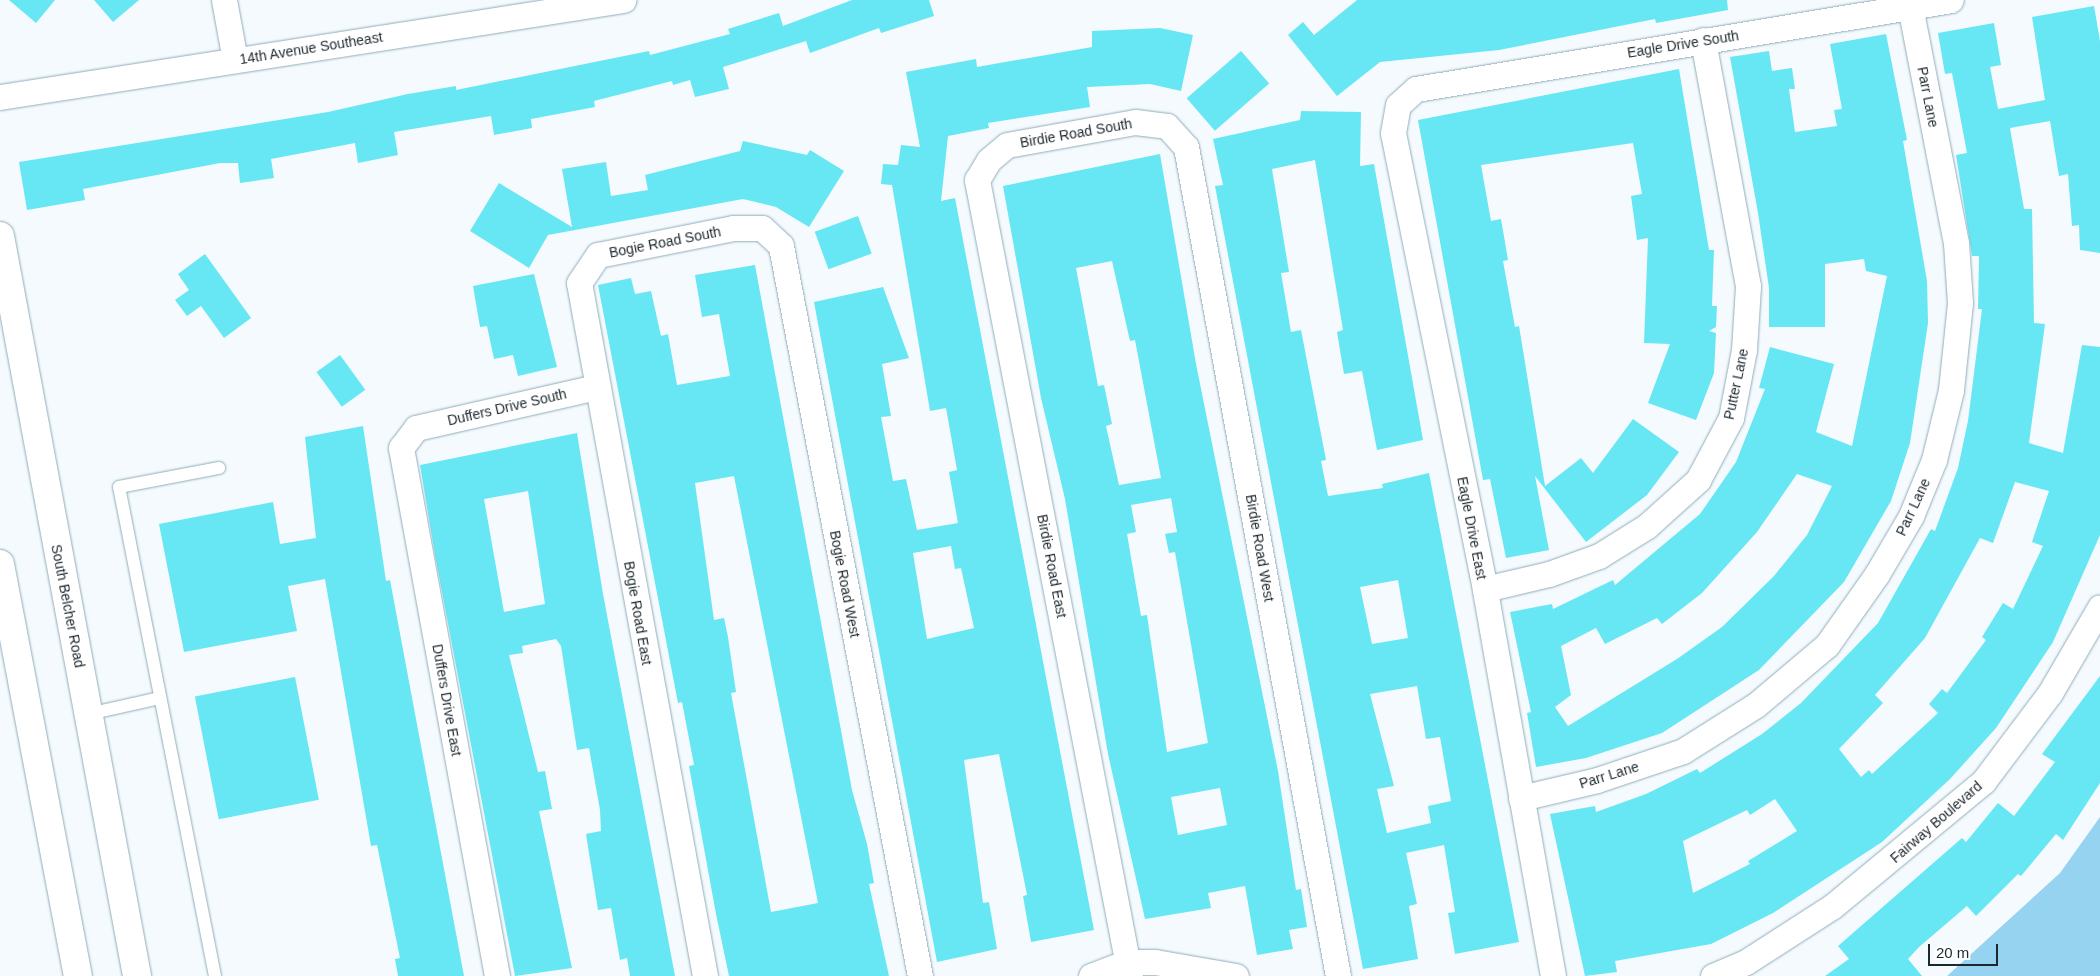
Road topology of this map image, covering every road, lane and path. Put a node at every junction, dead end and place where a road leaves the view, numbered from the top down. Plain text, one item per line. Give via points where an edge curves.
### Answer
1 (224, 0) edge
2 (622, 0) edge
3 (1951, 0) edge
4 (1910, 7) junction
5 (1703, 40) junction
6 (235, 60) junction
7 (1416, 89) joint
8 (0, 97) edge
9 (1168, 126) joint
10 (989, 160) joint
11 (733, 228) joint
12 (0, 236) edge
13 (598, 255) joint
14 (5, 288) edge
15 (597, 387) junction
16 (416, 428) joint
17 (219, 468) dead end
18 (0, 564) edge
19 (1485, 588) junction
20 (2100, 607) edge
21 (160, 698) junction
22 (88, 714) junction
23 (1521, 798) junction
24 (1129, 969) edge
25 (78, 976) edge
26 (137, 976) edge
27 (215, 976) edge
28 (497, 976) edge
29 (705, 976) edge
30 (920, 976) edge
31 (1092, 976) edge
32 (1236, 976) edge
33 (1338, 976) edge
34 (1553, 976) edge
35 (1713, 976) edge

1 - 6 street
2 - 6 street, 14th Avenue Southeast
3 - 4 street, Eagle Drive South
4 - 5 street, Eagle Drive South
4 - 23 street, Parr Lane via 1956,243 1960,303 1951,390 1934,460 1911,516 1877,574 1827,645 1756,705 1683,751 1597,780
5 - 7 street, Eagle Drive South
5 - 19 street, Putter Lane via 1748,286 1744,350 1731,418 1698,480 1647,526 1599,556 1549,574
6 - 8 street, 14th Avenue Southeast
7 - 19 street, Eagle Drive East via 1398,105 1393,133
9 - 10 street, Birdie Road South via 1136,122 1007,145
9 - 33 street, Birdie Road West via 1186,147
10 - 24 street, Birdie Road East via 977,180
11 - 13 street, Bogie Road South
11 - 30 street, Bogie Road West via 762,228 781,246
12 - 14 main road, South Belcher Road
13 - 15 street, Bogie Road East via 579,283
14 - 22 main road, South Belcher Road
15 - 16 street, Duffers Drive South
15 - 29 street, Bogie Road East
16 - 28 street, Duffers Drive East via 401,448
17 - 21 lane via 119,487
18 - 25 main road
19 - 23 street, Eagle Drive East
20 - 35 street, Fairway Boulevard via 2050,693 1983,782 1833,906 1746,962
21 - 22 lane
21 - 27 lane
22 - 26 main road, South Belcher Road
23 - 34 street, Eagle Drive East
24 - 31 street
24 - 32 street via 1154,962

